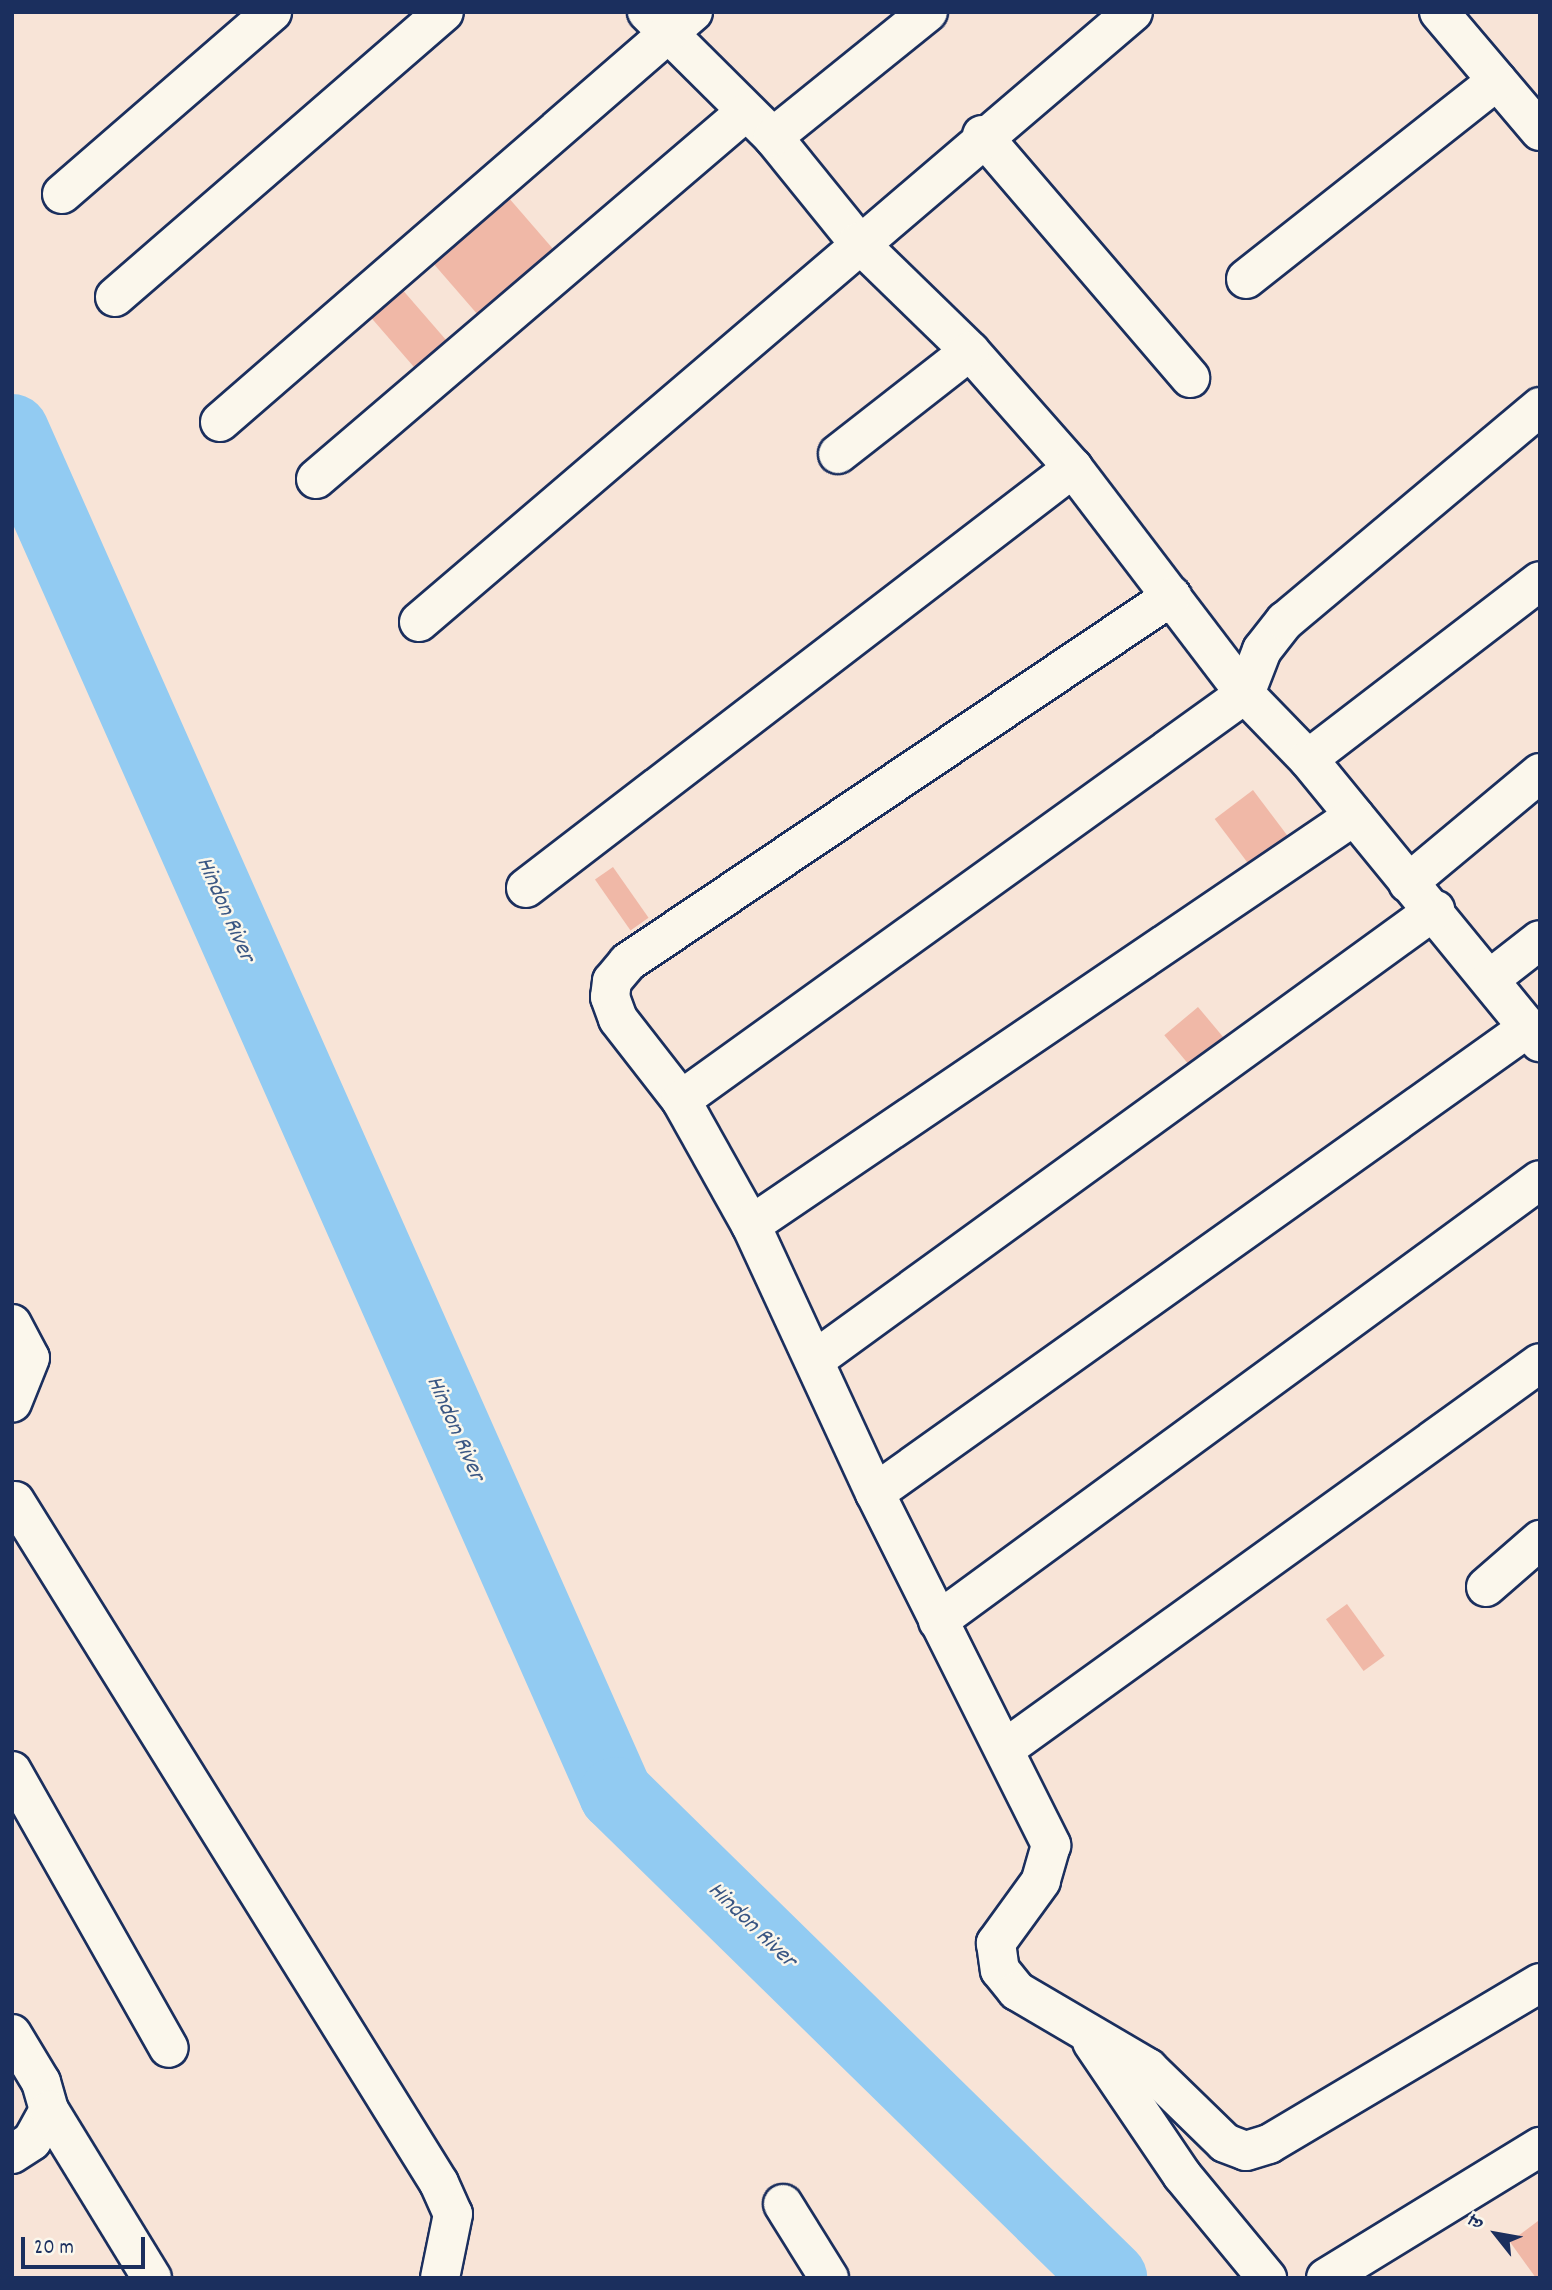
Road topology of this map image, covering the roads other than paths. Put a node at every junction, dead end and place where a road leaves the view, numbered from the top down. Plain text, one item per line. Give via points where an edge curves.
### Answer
1 (272, 12) edge
2 (444, 12) edge
3 (928, 12) edge
4 (1133, 12) edge
5 (1439, 12) edge
6 (669, 19) edge
7 (1497, 81) junction
8 (743, 114) junction
9 (1540, 131) edge
10 (982, 135) junction
11 (773, 137) junction
12 (62, 194) dead end
13 (858, 242) junction
14 (1247, 279) dead end
15 (115, 297) dead end
16 (970, 351) junction
17 (1190, 378) dead end
18 (1540, 407) edge
19 (220, 422) dead end
20 (838, 454) dead end
21 (1073, 468) junction
22 (316, 479) dead end
23 (1540, 581) edge
24 (1172, 596) junction
25 (419, 622) dead end
26 (1245, 694) junction
27 (1308, 759) junction
28 (1540, 772) edge
29 (1354, 816) junction
30 (1408, 883) junction
31 (526, 888) dead end
32 (1435, 910) junction
33 (1540, 940) edge
34 (1490, 979) junction
35 (1534, 1034) edge
36 (681, 1100) junction
37 (1540, 1180) edge
38 (751, 1225) junction
39 (12, 1324) edge
40 (816, 1359) junction
41 (1540, 1363) edge
42 (12, 1403) edge
43 (875, 1493) junction
44 (15, 1501) dead end
45 (1540, 1540) edge
46 (1486, 1587) dead end
47 (938, 1621) junction
48 (1006, 1748) junction
49 (12, 1772) edge
50 (1540, 1983) edge
51 (12, 2034) edge
52 (1087, 2035) junction
53 (169, 2048) dead end
54 (48, 2110) junction
55 (1540, 2147) edge
56 (12, 2154) edge
57 (783, 2204) dead end
58 (152, 2278) edge
59 (440, 2278) edge
60 (828, 2278) edge
61 (1268, 2278) edge
62 (1326, 2278) edge

1 - 12 street
2 - 15 street
3 - 11 street
4 - 10 street
5 - 7 street
6 - 8 street
6 - 19 street
7 - 9 street
7 - 14 street
8 - 11 street
8 - 22 street
10 - 13 street
10 - 17 street
11 - 13 street
13 - 16 street
13 - 25 street
16 - 20 street
16 - 21 street
18 - 26 street via 1285,621 1262,650
21 - 24 street
21 - 31 street
23 - 27 street
24 - 26 street
24 - 36 street via 628,962 612,981 618,1019
26 - 27 street
26 - 36 street
27 - 29 street
28 - 30 street
29 - 30 street
29 - 38 street
30 - 32 street
32 - 34 street
32 - 40 street
33 - 34 street
34 - 35 street
35 - 43 street
36 - 38 street
37 - 47 street
38 - 40 street
39 - 42 street via 30,1358
40 - 43 street
41 - 48 street
43 - 47 street
44 - 59 street via 439,2183 453,2214
45 - 46 street
47 - 48 street
48 - 52 street via 1051,1845 1041,1881 996,1943 1000,1970 1017,1991
49 - 53 street
50 - 52 street via 1269,2144 1246,2151 1225,2143 1148,2068
51 - 54 street via 41,2082
52 - 61 street via 1182,2175
54 - 56 street via 32,2140
54 - 58 street
55 - 62 street
57 - 60 street

